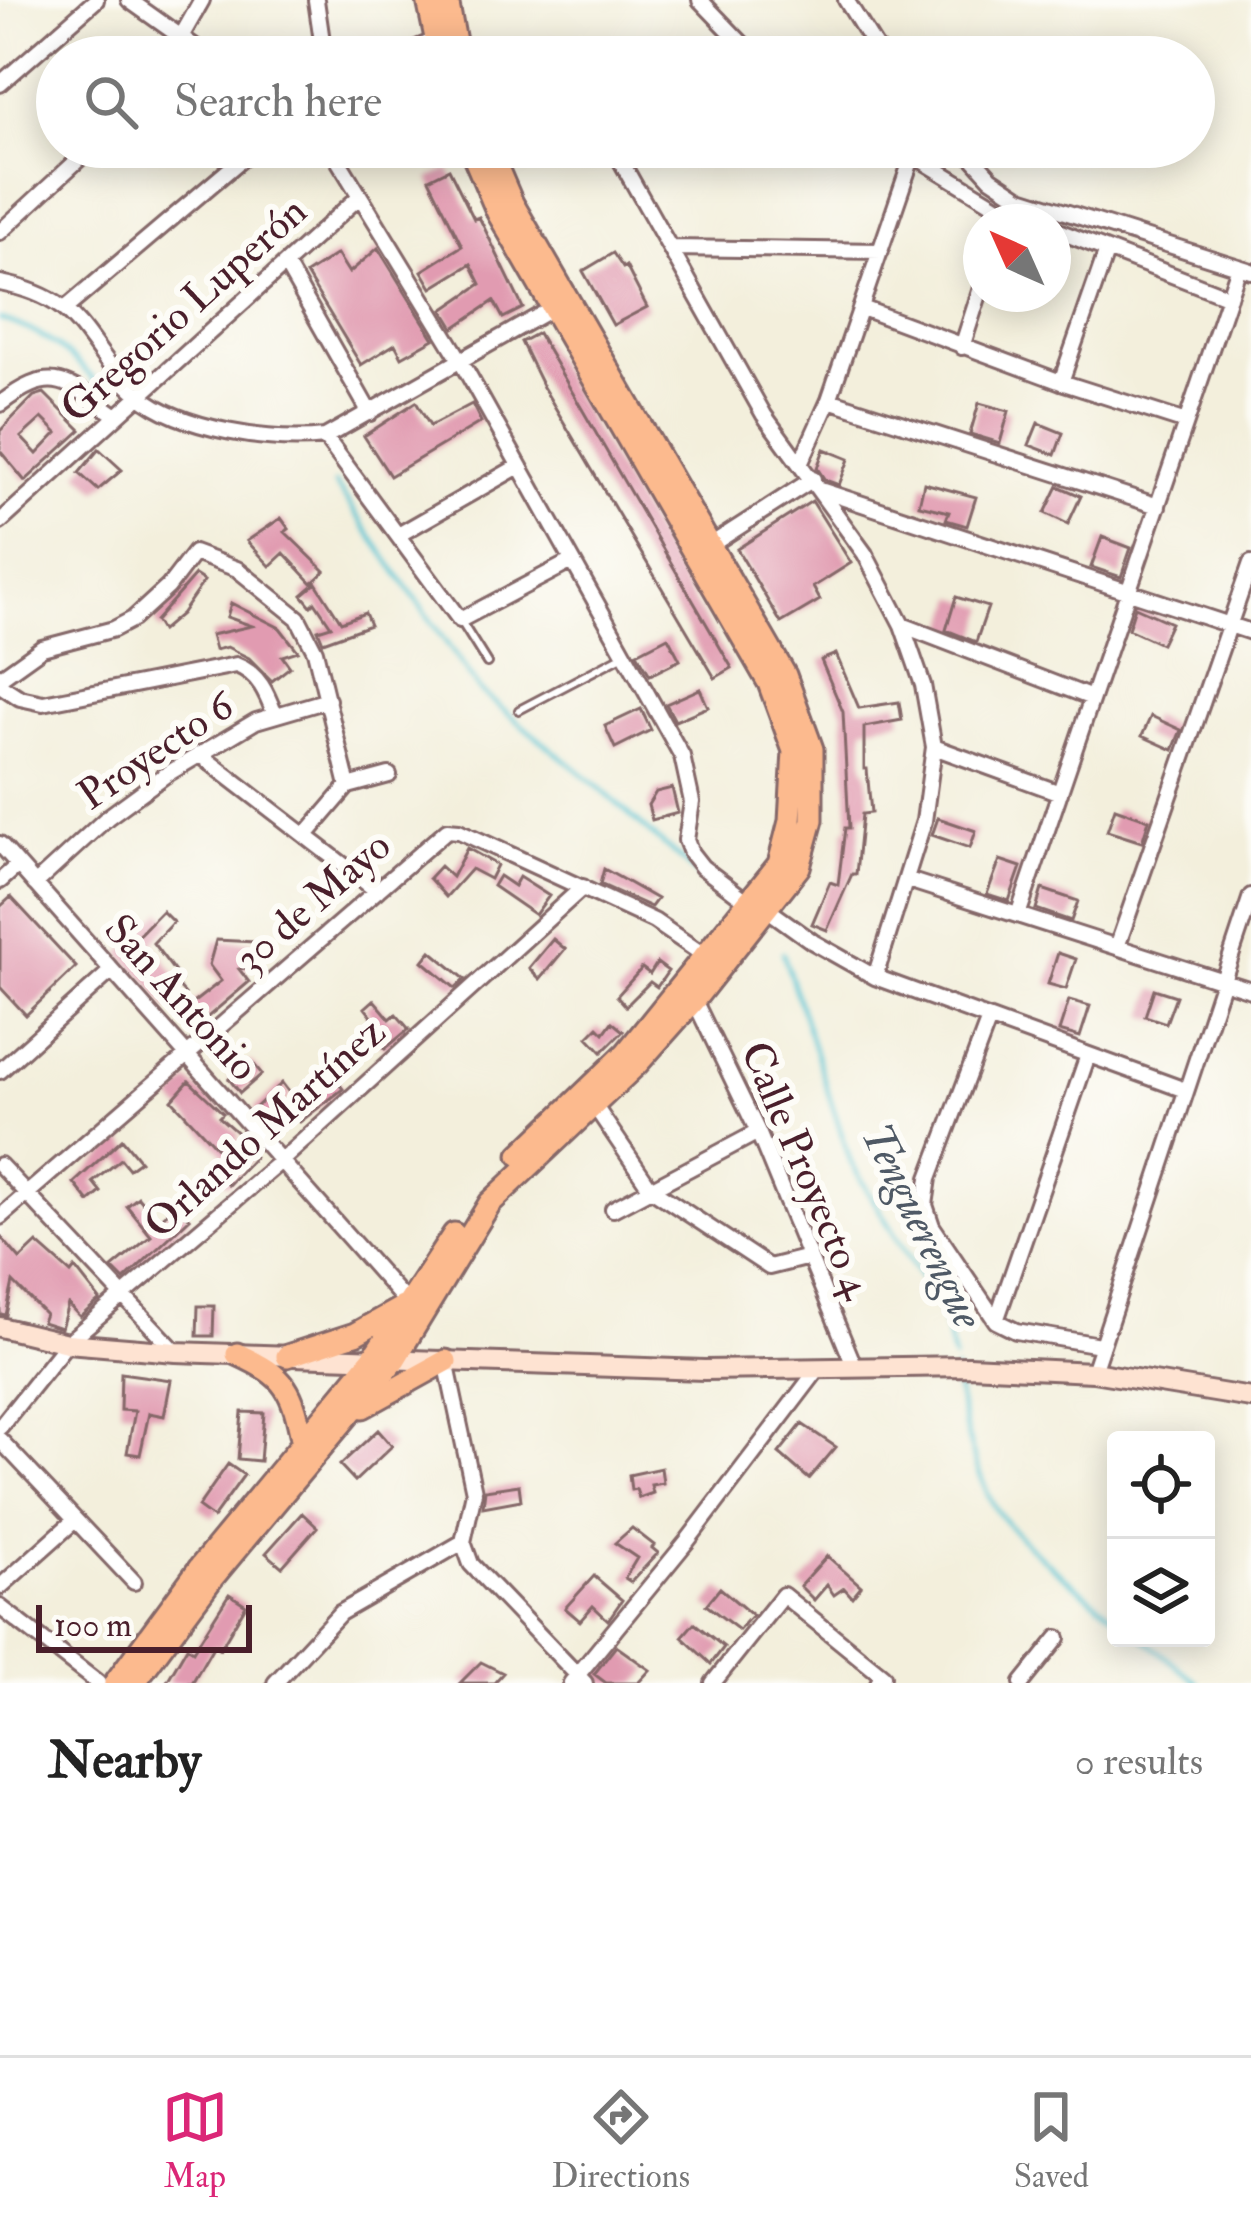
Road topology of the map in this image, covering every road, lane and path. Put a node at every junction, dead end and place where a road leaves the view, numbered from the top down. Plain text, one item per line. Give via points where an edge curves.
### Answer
1 (96, 0) edge
2 (129, 0) edge
3 (202, 0) edge
4 (316, 0) edge
5 (428, 0) edge
6 (447, 0) edge
7 (700, 0) edge
8 (846, 0) edge
9 (55, 36) edge
10 (180, 36) edge
11 (182, 36) edge
12 (321, 36) edge
13 (435, 36) edge
14 (454, 36) edge
15 (735, 36) edge
16 (868, 36) edge
17 (36, 52) edge
18 (0, 84) edge
19 (69, 168) edge
20 (231, 168) edge
21 (342, 168) edge
22 (479, 168) edge
23 (497, 168) edge
24 (625, 168) edge
25 (909, 168) edge
26 (933, 168) edge
27 (982, 168) edge
28 (358, 197) junction
29 (986, 204) edge
30 (0, 232) edge
31 (1071, 236) edge
32 (672, 248) junction
33 (881, 250) junction
34 (1107, 250) junction
35 (286, 265) junction
36 (1245, 269) edge
37 (0, 283) edge
38 (1229, 297) junction
39 (66, 308) junction
40 (553, 308) junction
41 (862, 308) junction
42 (973, 312) edge
43 (962, 347) junction
44 (459, 358) junction
45 (1061, 382) junction
46 (139, 394) junction
47 (829, 400) junction
48 (0, 404) edge
49 (370, 413) junction
50 (115, 415) junction
51 (1186, 422) junction
52 (326, 437) junction
53 (801, 462) junction
54 (520, 466) junction
55 (817, 485) junction
56 (1158, 506) junction
57 (0, 522) edge
58 (400, 534) junction
59 (703, 550) junction
60 (572, 561) junction
61 (1251, 563) edge
62 (1128, 592) junction
63 (460, 620) junction
64 (902, 625) junction
65 (1229, 625) junction
66 (1251, 632) edge
67 (625, 654) junction
68 (487, 663) dead end
69 (0, 682) edge
70 (1092, 698) junction
71 (328, 700) junction
72 (519, 710) dead end
73 (275, 715) junction
74 (934, 747) junction
75 (200, 754) junction
76 (388, 775) dead end
77 (348, 786) junction
78 (1060, 793) junction
79 (308, 834) junction
80 (0, 844) edge
81 (18, 865) junction
82 (908, 880) junction
83 (0, 881) edge
84 (35, 884) junction
85 (583, 887) junction
86 (377, 891) junction
87 (1251, 896) edge
88 (757, 906) junction
89 (1018, 915) junction
90 (1117, 946) junction
91 (705, 956) junction
92 (111, 971) junction
93 (874, 977) junction
94 (1221, 980) junction
95 (1251, 990) edge
96 (694, 1000) junction
97 (989, 1019) junction
98 (188, 1055) junction
99 (1088, 1055) junction
100 (0, 1071) edge
101 (1185, 1090) junction
102 (594, 1106) junction
103 (758, 1132) junction
104 (280, 1161) junction
105 (0, 1165) edge
106 (651, 1189) junction
107 (26, 1193) junction
108 (613, 1208) dead end
109 (0, 1217) edge
110 (809, 1257) junction
111 (124, 1298) junction
112 (413, 1311) junction
113 (996, 1322) junction
114 (0, 1327) edge
115 (67, 1343) junction
116 (1100, 1345) junction
117 (176, 1352) junction
118 (237, 1354) junction
119 (287, 1356) junction
120 (383, 1359) junction
121 (446, 1360) junction
122 (855, 1368) junction
123 (818, 1369) junction
124 (1094, 1372) junction
125 (1251, 1398) edge
126 (344, 1419) junction
127 (0, 1426) edge
128 (0, 1440) edge
129 (303, 1443) junction
130 (74, 1521) junction
131 (464, 1542) junction
132 (134, 1582) dead end
133 (0, 1587) edge
134 (0, 1607) edge
135 (1058, 1638) dead end
136 (578, 1680) edge
137 (98, 1683) edge
138 (115, 1683) edge
139 (134, 1683) edge
140 (275, 1683) edge
141 (713, 1683) edge
142 (878, 1683) edge
143 (1022, 1683) edge

1 - 9 street
2 - 10 street
3 - 11 street
4 - 12 street
5 - 13 main road
6 - 14 main road
7 - 15 street
8 - 16 street
17 - 18 street
19 - 30 street
20 - 39 street
21 - 28 street
22 - 40 main road
23 - 59 main road
24 - 32 street
25 - 33 street
26 - 29 street
27 - 36 street via 1021,198
28 - 35 street, Gregorio Luperón
28 - 44 street
31 - 34 street
32 - 33 street
32 - 53 street via 764,415
33 - 41 street
34 - 38 street
34 - 45 street
35 - 46 street, Gregorio Luperón
35 - 49 street
36 - 38 street
37 - 39 street
38 - 51 street
39 - 46 street
40 - 44 street
40 - 59 main road
41 - 43 street
41 - 47 street
42 - 43 street
43 - 45 street
44 - 49 street
44 - 54 street
45 - 51 street
46 - 50 street, Gregorio Luperón
46 - 52 street via 190,421 233,431
47 - 53 street
47 - 56 street
48 - 50 street via 37,380 54,379
49 - 52 street
50 - 57 street, Gregorio Luperón
51 - 56 street
52 - 58 street
53 - 55 street
54 - 58 street
54 - 60 street
55 - 59 street
55 - 62 street
55 - 64 street
56 - 62 street
58 - 63 street
59 - 88 main road via 770,683 794,751 790,821
60 - 63 street
60 - 67 street
61 - 65 street
62 - 65 street
62 - 70 street
63 - 68 lane
64 - 70 street
64 - 74 street
65 - 66 street
65 - 90 street
67 - 72 lane
67 - 88 street via 690,779 691,853
69 - 71 street via 42,648 133,619 200,553 237,569 298,618
69 - 73 street via 43,703 236,664 260,683
70 - 78 street
71 - 73 street, Proyecto 6
71 - 77 street
73 - 75 street, Proyecto 6
74 - 78 street
74 - 82 street
75 - 79 street
75 - 84 street, Proyecto 6 via 107,817
76 - 77 street
77 - 79 street
78 - 89 street
79 - 86 street
80 - 81 street, San Antonio
81 - 83 street
81 - 84 street, San Antonio
82 - 89 street
82 - 93 street
84 - 92 street, San Antonio
85 - 86 street, 30 de Mayo via 453,828
85 - 91 street
85 - 104 street, Orlando Martínez
86 - 98 street, 30 de Mayo
87 - 94 street
88 - 91 main road
88 - 93 street
88 - 96 main road
89 - 90 street
90 - 94 street
91 - 112 main road via 626,1053 480,1193
92 - 98 street, San Antonio
92 - 100 street
93 - 97 street
94 - 95 street
94 - 101 street
96 - 102 main road
96 - 103 street, Calle Proyecto 4
97 - 99 street
97 - 113 street via 925,1205
98 - 104 street, San Antonio
98 - 107 street, 30 de Mayo
99 - 101 street
99 - 113 street
101 - 116 street
102 - 106 street
102 - 112 main road via 490,1203
103 - 106 street
103 - 110 street, Calle Proyecto 4
104 - 111 street, Orlando Martínez
104 - 112 street, San Antonio
105 - 107 street
106 - 108 street
106 - 110 street via 769,1267
107 - 109 street, 30 de Mayo
107 - 111 street
110 - 122 street, Calle Proyecto 4
111 - 115 street, Orlando Martínez
111 - 117 street
112 - 119 main road
112 - 120 main road
112 - 121 main road via 422,1342
113 - 116 street
114 - 115 main road
115 - 117 main road
115 - 127 street, Orlando Martínez
116 - 124 street
117 - 118 main road
118 - 119 main road
118 - 129 main road via 292,1391
119 - 120 main road
120 - 121 main road
120 - 126 main road
120 - 129 main road
121 - 123 main road
121 - 126 main road
121 - 131 street via 474,1492
122 - 123 main road
122 - 124 main road
123 - 136 street
124 - 125 main road
126 - 139 main road
128 - 130 street
129 - 138 main road
130 - 132 street
130 - 133 street
131 - 136 street via 471,1564
131 - 140 street via 340,1613
134 - 137 street
135 - 143 street
141 - 142 street via 783,1595 883,1676

